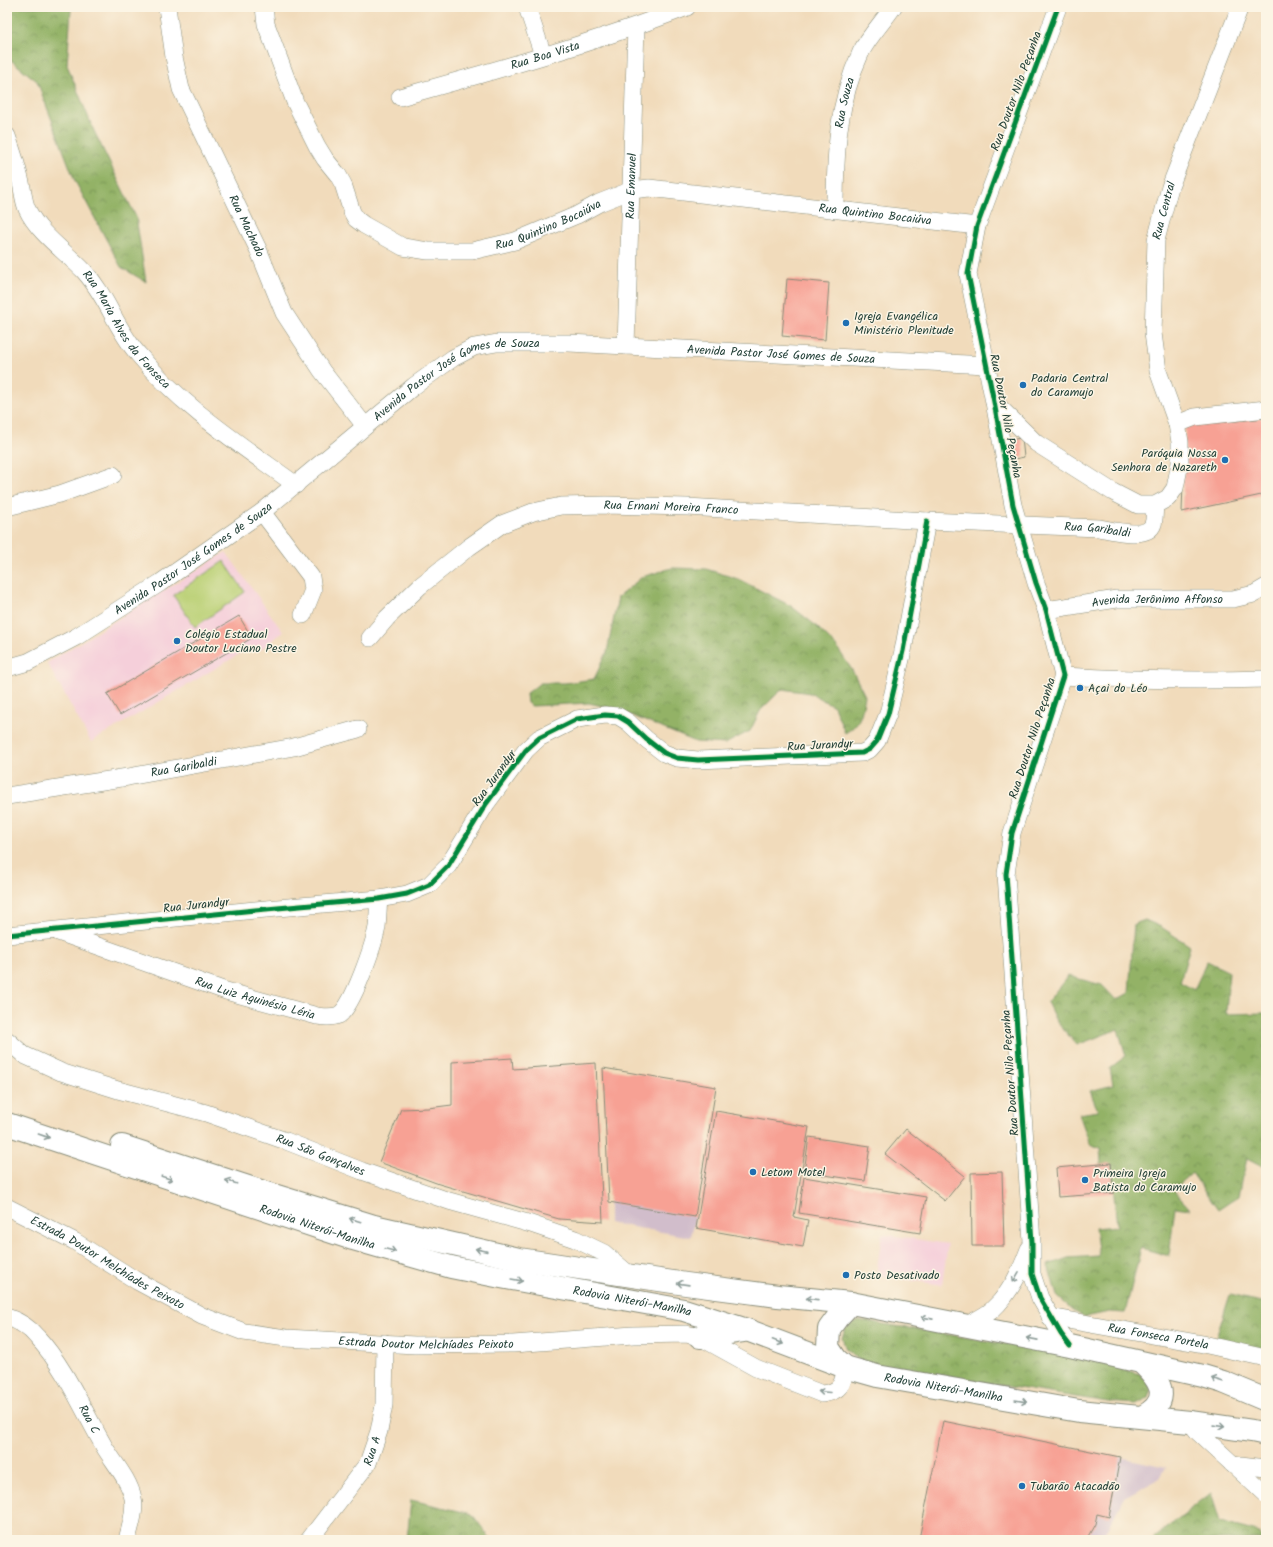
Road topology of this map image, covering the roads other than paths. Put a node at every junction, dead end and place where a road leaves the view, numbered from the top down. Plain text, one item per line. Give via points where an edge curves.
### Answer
1 (167, 7) edge
2 (264, 7) edge
3 (527, 7) edge
4 (687, 7) edge
5 (893, 7) edge
6 (1058, 7) edge
7 (1240, 7) edge
8 (636, 27) junction
9 (544, 55) junction
10 (400, 97) dead end
11 (7, 136) edge
12 (632, 190) junction
13 (835, 210) junction
14 (977, 226) junction
15 (626, 346) junction
16 (986, 365) junction
17 (994, 402) junction
18 (1266, 409) edge
19 (1177, 424) junction
20 (365, 426) junction
21 (113, 475) dead end
22 (296, 485) junction
23 (1155, 505) junction
24 (7, 507) edge
25 (262, 512) junction
26 (927, 521) junction
27 (1018, 524) junction
28 (1266, 587) edge
29 (1046, 610) junction
30 (303, 615) dead end
31 (370, 638) dead end
32 (7, 668) edge
33 (1063, 676) junction
34 (1266, 679) edge
35 (358, 729) dead end
36 (7, 796) edge
37 (379, 899) junction
38 (53, 930) junction
39 (7, 935) edge
40 (7, 1040) edge
41 (7, 1107) edge
42 (7, 1124) edge
43 (7, 1207) edge
44 (1032, 1242) junction
45 (631, 1276) junction
46 (850, 1303) junction
47 (7, 1317) edge
48 (1050, 1317) junction
49 (965, 1326) junction
50 (747, 1330) junction
51 (700, 1337) junction
52 (385, 1342) junction
53 (1070, 1346) junction
54 (1266, 1358) edge
55 (1142, 1363) junction
56 (845, 1367) junction
57 (1266, 1400) edge
58 (1142, 1417) junction
59 (1190, 1422) junction
60 (1266, 1434) edge
61 (1232, 1464) junction
62 (1266, 1468) edge
63 (1266, 1495) edge
64 (127, 1540) edge
65 (309, 1540) edge

1 - 20 street, Rua Machado via 181,89 255,242 284,313 322,370
2 - 12 street, Rua Quintino Bocaiúva via 266,24 295,102 317,146 343,184 356,219 403,246 428,251 472,251 515,241
3 - 9 street
4 - 8 street, Rua Boa Vista
5 - 13 street, Rua Souza via 862,51 848,85 838,128
6 - 14 street, Rua Doutor Nilo Peçanha
7 - 19 street, Rua Central via 1170,187 1156,240 1153,333 1158,371
8 - 9 street, Rua Boa Vista
8 - 12 street, Rua Emanuel
9 - 10 street, Rua Boa Vista
11 - 22 street, Rua Maria Alves da Fonseca via 32,218 84,272 105,299 121,332 138,354 167,384 215,426
12 - 13 street, Rua Quintino Bocaiúva via 649,188
12 - 15 street, Rua Emanuel
13 - 14 street, Rua Quintino Bocaiúva
14 - 16 street, Rua Doutor Nilo Peçanha via 968,274
15 - 16 street, Avenida Pastor José Gomes de Souza
15 - 20 street, Avenida Pastor José Gomes de Souza via 497,343 474,347 453,358 414,386
16 - 17 street, Rua Doutor Nilo Peçanha
17 - 23 street via 1036,443 1064,462 1138,505
17 - 27 street, Rua Doutor Nilo Peçanha
18 - 19 street via 1195,417
19 - 23 street, Rua Central via 1180,463 1175,488 1168,498
20 - 22 street, Avenida Pastor José Gomes de Souza
21 - 24 street via 60,494
22 - 25 street, Avenida Pastor José Gomes de Souza
23 - 27 street, Rua Garibaldi via 1153,525 1149,530 1140,533
25 - 30 street via 311,577 313,590
25 - 32 street, Avenida Pastor José Gomes de Souza via 160,583 76,637 28,662
26 - 27 street, Rua Ernani Moreira Franco
26 - 31 street, Rua Ernani Moreira Franco via 687,507 561,506 533,512 502,524 469,546 420,586
26 - 37 street, Rua Jurandyr via 903,650 888,714 877,741 870,749 862,753 762,758 677,758 664,753 618,716 577,719 539,738 526,750 486,804 448,866 428,885 407,894
27 - 29 street, Rua Doutor Nilo Peçanha
28 - 29 street, Avenida Jerônimo Affonso via 1254,594 1233,599 1117,600
29 - 33 street, Rua Doutor Nilo Peçanha
33 - 34 street via 1114,679
33 - 44 street, Rua Doutor Nilo Peçanha via 1012,833 1006,874
35 - 36 street, Rua Garibaldi via 294,747 143,775
37 - 38 street, Rua Jurandyr
37 - 38 street, Rua Luiz Aguinésio Léria via 377,927 354,994 345,1010 330,1018 226,991
38 - 39 street, Rua Jurandyr
40 - 45 street, Rua São Gonçalves via 24,1055 61,1072 206,1113 449,1201 576,1239 604,1253
45 -> 41 highway, Rodovia Niterói-Manilha via 519,1259 374,1226 254,1190
42 -> 50 highway, Rodovia Niterói-Manilha via 368,1244 472,1271 684,1310
43 - 52 street, Estrada Doutor Melchíades Peixoto via 74,1242 137,1281 202,1316 244,1332 286,1338
44 - 48 street, Rua Doutor Nilo Peçanha via 1032,1274
44 -> 49 street, Rua Doutor Nilo Peçanha via 1007,1293 982,1318
46 -> 45 highway, Rodovia Niterói-Manilha
49 -> 46 highway, Rodovia Niterói-Manilha
46 - 56 highway via 829,1329 828,1347
47 - 64 street, Rua C via 19,1321 36,1336 54,1359 130,1487 134,1500
48 - 53 street, Rua Doutor Nilo Peçanha
48 - 54 street, Rua Fonseca Portela via 1203,1344
53 -> 49 highway, Rodovia Niterói-Manilha
50 - 51 highway
50 -> 56 highway, Rodovia Niterói-Manilha
51 - 52 street, Estrada Doutor Melchíades Peixoto via 686,1334 633,1335 513,1344 415,1345
56 -> 51 street, Estrada Doutor Melchíades Peixoto via 844,1379 839,1388 832,1393 822,1394 756,1368
52 - 65 street, Rua A via 384,1405 379,1431 368,1463
53 - 55 highway, Rodovia Niterói-Manilha
57 -> 55 highway, Rodovia Niterói-Manilha via 1203,1376
55 - 58 highway via 1157,1378 1160,1397 1155,1408
56 -> 58 highway, Rodovia Niterói-Manilha via 876,1376 1079,1411
58 - 59 highway, Rodovia Niterói-Manilha
59 -> 60 highway, Rodovia Niterói-Manilha
59 - 61 street
61 - 62 street
61 - 63 street

